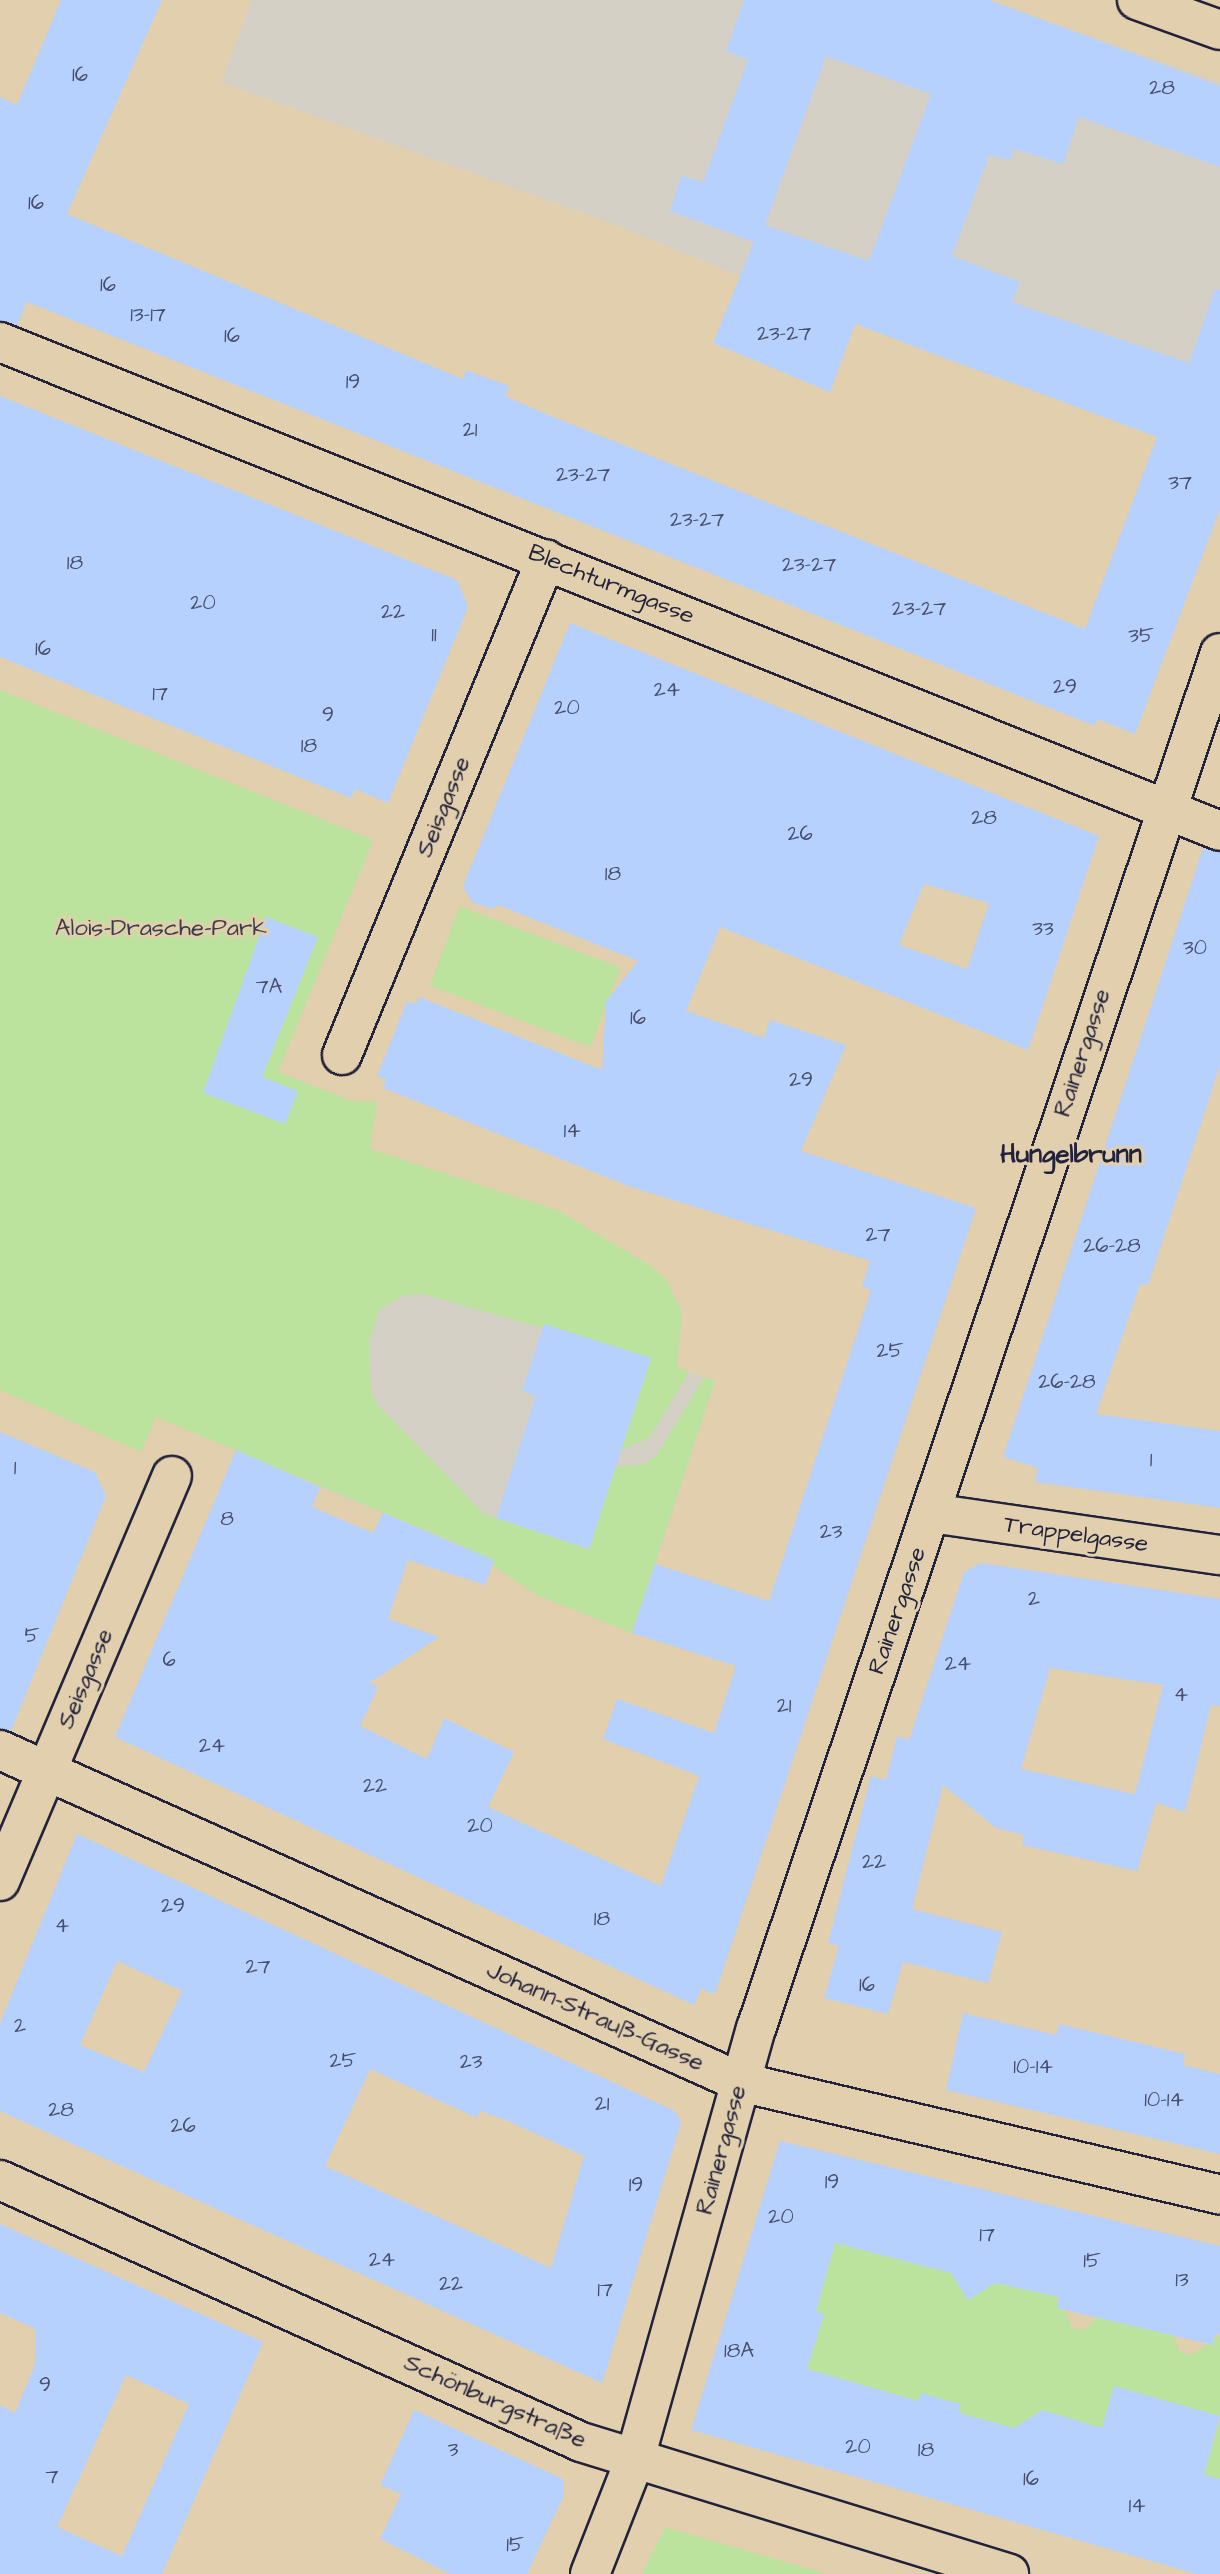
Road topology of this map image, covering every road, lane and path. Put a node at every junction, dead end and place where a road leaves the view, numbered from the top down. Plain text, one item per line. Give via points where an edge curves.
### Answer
1 (1137, 0) edge
2 (1220, 30) edge
3 (0, 342) edge
4 (546, 559) junction
5 (1220, 653) edge
6 (1164, 806) junction
7 (1220, 831) edge
8 (342, 1055) dead end
9 (172, 1476) dead end
10 (931, 1513) junction
11 (1220, 1555) edge
12 (0, 1750) edge
13 (47, 1771) junction
14 (0, 1881) edge
15 (740, 2081) junction
16 (0, 2180) edge
17 (1220, 2195) edge
18 (634, 2462) junction
19 (590, 2574) edge
20 (1009, 2574) edge

1 - 2 street
3 - 4 street, Blechturmgasse
4 - 6 street, Blechturmgasse
4 - 8 street, Seisgasse
5 - 6 street, Rainergasse
6 - 7 street, Blechturmgasse
6 - 10 street, Rainergasse
9 - 13 street, Seisgasse
10 - 11 street, Trappelgasse
10 - 15 street, Rainergasse
12 - 13 street, Johann-Strauß-Gasse
13 - 14 street, Seisgasse
13 - 15 street, Johann-Strauß-Gasse
15 - 17 street, Johann-Strauß-Gasse
15 - 18 street, Rainergasse
16 - 18 street, Schönburgstraße
18 - 19 street, Rainergasse
18 - 20 street, Schönburgstraße

